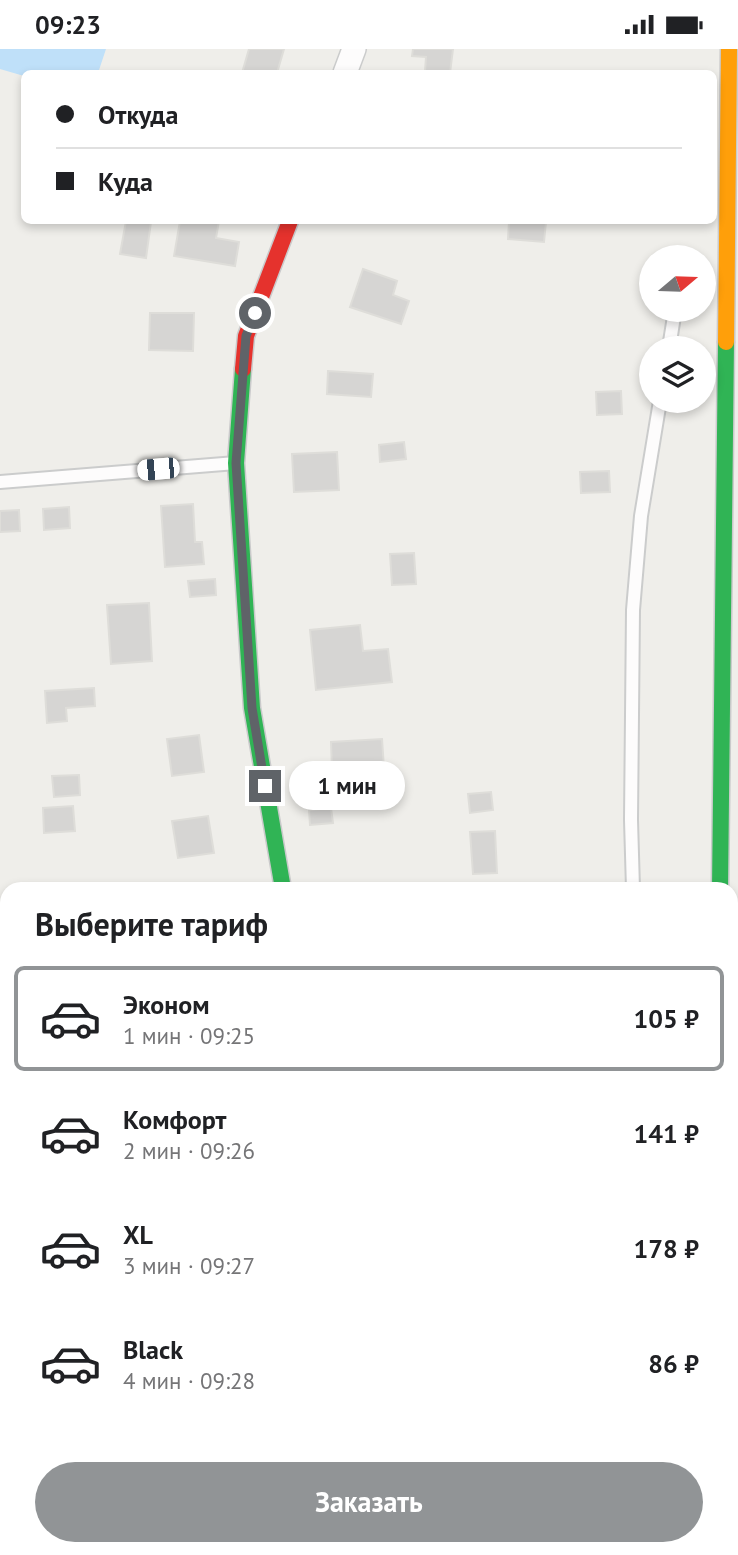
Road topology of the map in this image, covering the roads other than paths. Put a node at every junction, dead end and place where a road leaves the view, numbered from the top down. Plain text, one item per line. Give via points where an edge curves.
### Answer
1 (354, 49) edge
2 (729, 49) edge
3 (346, 70) edge
4 (289, 224) edge
5 (658, 413) edge
6 (236, 463) junction
7 (0, 482) edge
8 (282, 882) edge
9 (633, 882) edge
10 (720, 882) edge

1 - 3 street
2 - 10 street
4 - 6 street via 246,336
5 - 9 lane via 641,516 634,610
6 - 7 lane
6 - 8 street via 252,708

